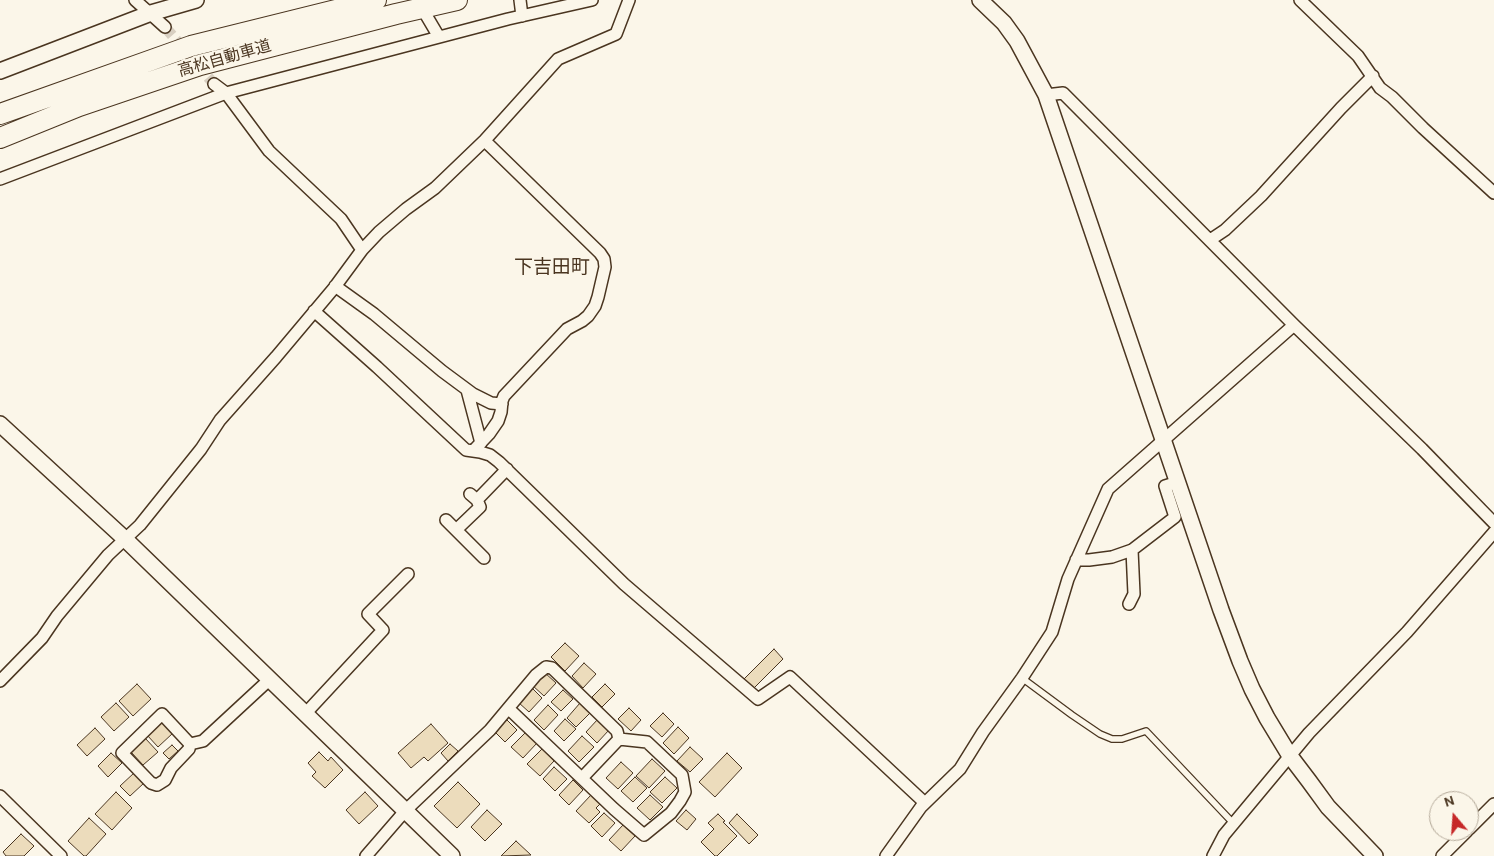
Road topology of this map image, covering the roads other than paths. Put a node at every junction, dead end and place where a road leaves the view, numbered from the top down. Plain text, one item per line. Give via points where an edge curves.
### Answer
1 (135, 0) edge
2 (196, 0) edge
3 (376, 0) edge
4 (457, 0) edge
5 (520, 0) edge
6 (592, 0) edge
7 (630, 0) edge
8 (980, 0) edge
9 (1300, 0) edge
10 (151, 13) junction
11 (426, 16) dead end
12 (522, 16) junction
13 (165, 26) tunnel mouth
14 (439, 37) junction
15 (0, 71) edge
16 (1373, 76) junction
17 (214, 84) tunnel mouth
18 (226, 93) junction
19 (1046, 95) junction
20 (0, 114) edge
21 (0, 138) edge
22 (485, 141) junction
23 (0, 179) edge
24 (1494, 193) edge
25 (1210, 240) junction
26 (362, 250) junction
27 (336, 286) junction
28 (314, 311) junction
29 (1294, 325) junction
30 (467, 390) junction
31 (502, 404) junction
32 (0, 424) edge
33 (1164, 440) junction
34 (477, 447) junction
35 (507, 469) junction
36 (1178, 482) junction
37 (446, 520) dead end
38 (1494, 523) edge
39 (456, 530) junction
40 (1494, 532) edge
41 (125, 539) junction
42 (1132, 550) junction
43 (484, 558) dead end
44 (1076, 560) junction
45 (408, 574) dead end
46 (1129, 604) dead end
47 (1022, 678) junction
48 (270, 679) junction
49 (0, 681) edge
50 (509, 709) junction
51 (305, 714) junction
52 (619, 739) junction
53 (190, 744) junction
54 (1290, 756) junction
55 (582, 778) junction
56 (0, 796) edge
57 (925, 803) junction
58 (1494, 804) edge
59 (405, 811) junction
60 (1479, 819) edge
61 (1234, 824) junction
62 (1457, 841) edge
63 (62, 856) edge
64 (366, 856) edge
65 (452, 856) edge
66 (886, 856) edge
67 (1213, 856) edge
68 (1375, 856) edge
69 (1442, 856) edge

1 - 10 street
2 - 10 street
3 - 20 highway, 高松自動車道 via 191,46
4 - 21 highway, 高松自動車道 via 200,65 79,106
5 - 12 street
6 - 12 street
7 - 22 street via 616,34 558,59
8 - 19 street via 1018,41
9 - 16 street via 1358,56
10 - 13 street
10 - 15 street
11 - 14 street
12 - 14 street
14 - 18 street
16 - 24 street via 1380,88
16 - 25 street via 1261,196
17 - 18 street
18 - 23 street
18 - 26 street via 268,151 341,219
19 - 25 street via 1063,93
19 - 33 street
22 - 26 street
22 - 31 street via 600,253 605,268 595,306 588,316 567,329 504,396
25 - 29 street
26 - 27 street
27 - 28 street
27 - 30 street
28 - 34 street via 466,450
28 - 41 street via 220,420 140,526
29 - 33 street
29 - 38 street
30 - 31 street via 490,403
30 - 34 street
31 - 34 street via 498,421
32 - 41 street
33 - 36 street
33 - 44 street via 1108,489
34 - 35 street
35 - 39 street via 473,497 480,507
35 - 57 street via 624,584 758,699 790,677
36 - 42 street via 1165,486 1175,517
36 - 54 street via 1240,662 1263,711
37 - 39 street
39 - 43 street
40 - 54 street via 1407,632
41 - 48 street
41 - 49 street via 108,555 42,638
42 - 44 street
42 - 46 street via 1134,594
44 - 47 street via 1052,632
45 - 51 street via 368,614 383,630
47 - 57 street via 960,769
47 - 61 lane via 1112,740 1146,732
48 - 51 street
48 - 53 street via 204,741
50 - 52 street via 536,675 546,667 552,668 617,731
50 - 55 street
50 - 59 street
51 - 59 street
52 - 55 street
52 - 55 street via 647,742 682,775 685,792 671,813 644,835
53 - 53 street via 162,714 122,753 151,783 157,785 165,780
54 - 61 street
54 - 68 street via 1328,807
56 - 63 street
57 - 66 street
58 - 60 street
59 - 64 street
59 - 65 street
61 - 67 street
62 - 69 street

